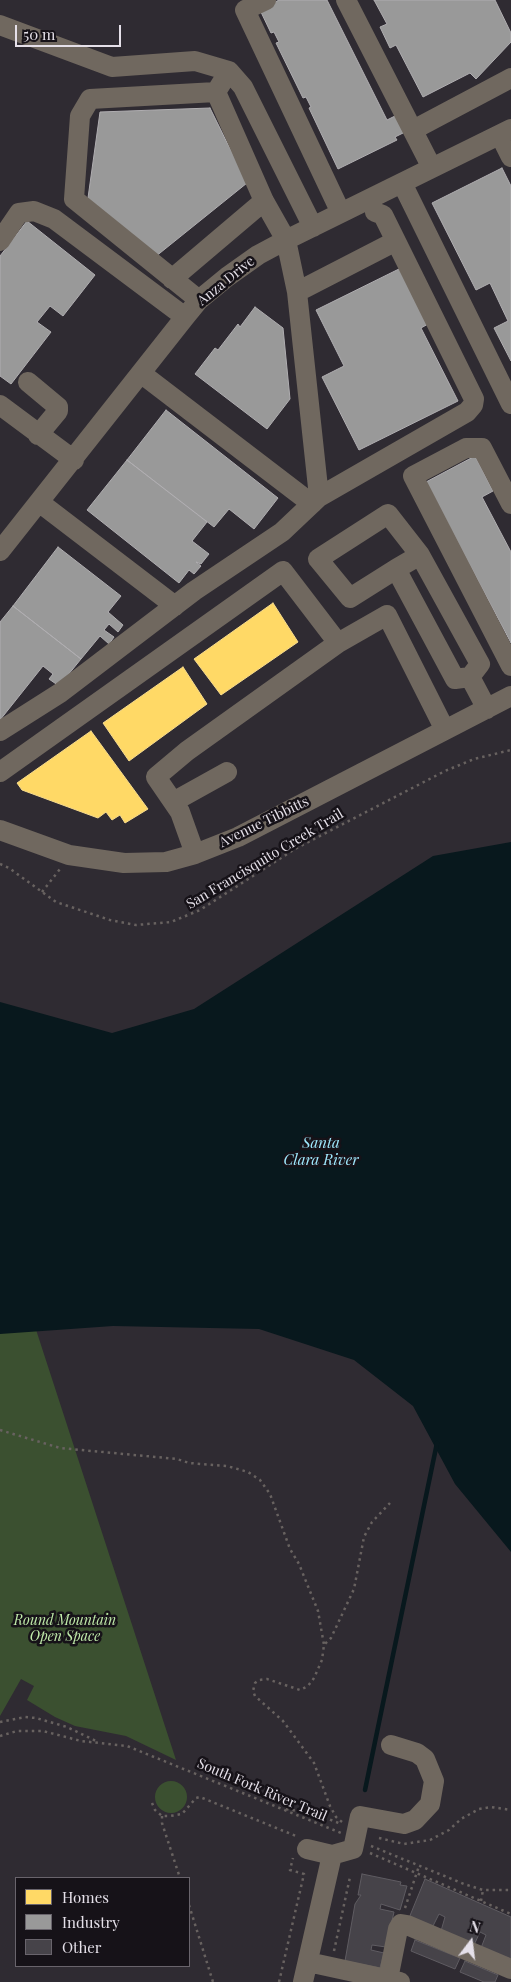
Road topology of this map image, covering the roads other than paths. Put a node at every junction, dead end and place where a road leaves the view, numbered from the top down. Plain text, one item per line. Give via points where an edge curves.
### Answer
1 (266, 0) edge
2 (346, 0) edge
3 (0, 25) edge
4 (229, 71) junction
5 (511, 78) edge
6 (216, 92) junction
7 (413, 130) junction
8 (506, 132) edge
9 (511, 157) edge
10 (432, 168) junction
11 (402, 183) junction
12 (264, 201) junction
13 (373, 206) junction
14 (341, 213) junction
15 (313, 227) junction
16 (0, 240) edge
17 (286, 240) junction
18 (390, 245) junction
19 (172, 279) junction
20 (298, 292) junction
21 (199, 300) junction
22 (185, 318) junction
23 (142, 374) junction
24 (28, 382) dead end
25 (510, 400) edge
26 (0, 406) edge
27 (38, 435) junction
28 (74, 460) junction
29 (316, 500) junction
30 (39, 502) junction
31 (511, 504) edge
32 (0, 551) edge
33 (420, 555) junction
34 (396, 569) junction
35 (175, 606) junction
36 (338, 643) junction
37 (511, 666) edge
38 (470, 677) junction
39 (511, 696) edge
40 (487, 709) junction
41 (445, 730) junction
42 (0, 731) edge
43 (0, 772) edge
44 (227, 772) dead end
45 (173, 802) junction
46 (0, 830) edge
47 (195, 854) junction
48 (391, 1745) dead end
49 (299, 1847) road end
50 (332, 1855) junction
51 (308, 1962) junction
52 (511, 1969) edge
53 (338, 1973) edge
54 (394, 1980) edge
55 (303, 1982) edge

1 - 14 street via 245,10
2 - 7 street
3 - 4 street via 112,67 195,61
4 - 6 street
4 - 15 street via 243,87
5 - 7 street
6 - 12 street
6 - 19 street via 90,100 80,116 74,199
7 - 10 street
8 - 9 street
8 - 10 street, Anza Drive
10 - 11 street, Anza Drive
11 - 13 street, Anza Drive
11 - 25 street
12 - 17 street
12 - 19 street
13 - 14 street, Anza Drive
13 - 18 street via 383,215
14 - 15 street, Anza Drive
15 - 17 street, Anza Drive
16 - 22 street via 19,214 34,211 54,220
17 - 20 street
17 - 21 street, Anza Drive via 258,255
18 - 20 street
18 - 29 street via 474,398 473,405 467,412
19 - 21 street
20 - 29 street
21 - 22 street, Anza Drive
22 - 23 street, Anza Drive
23 - 28 street, Anza Drive
23 - 29 street
24 - 27 street via 58,408
26 - 27 street
27 - 28 street
28 - 30 street, Anza Drive
29 - 35 street via 282,532
30 - 32 street, Anza Drive
30 - 35 street
31 - 37 street via 482,448 466,448 413,476
33 - 34 street
33 - 34 street via 388,514 318,559 350,598
33 - 38 street via 480,664
34 - 38 street via 455,679
35 - 42 street via 60,693
36 - 41 street via 387,616
36 - 43 street via 283,571
36 - 45 street via 187,751 156,777
38 - 40 street
39 - 40 street, Avenue Tibbitts
40 - 41 street, Avenue Tibbitts
41 - 47 street, Avenue Tibbitts via 238,837
44 - 45 street
45 - 47 street via 180,812
46 - 47 street, Avenue Tibbitts via 69,855 124,863 166,862
48 - 50 street via 417,1753 425,1760 434,1781 430,1804 415,1820 404,1824 360,1816 355,1839
49 - 50 street
50 - 51 street
51 - 53 street
51 - 55 street
52 - 54 street via 401,1924
53 - 54 street

